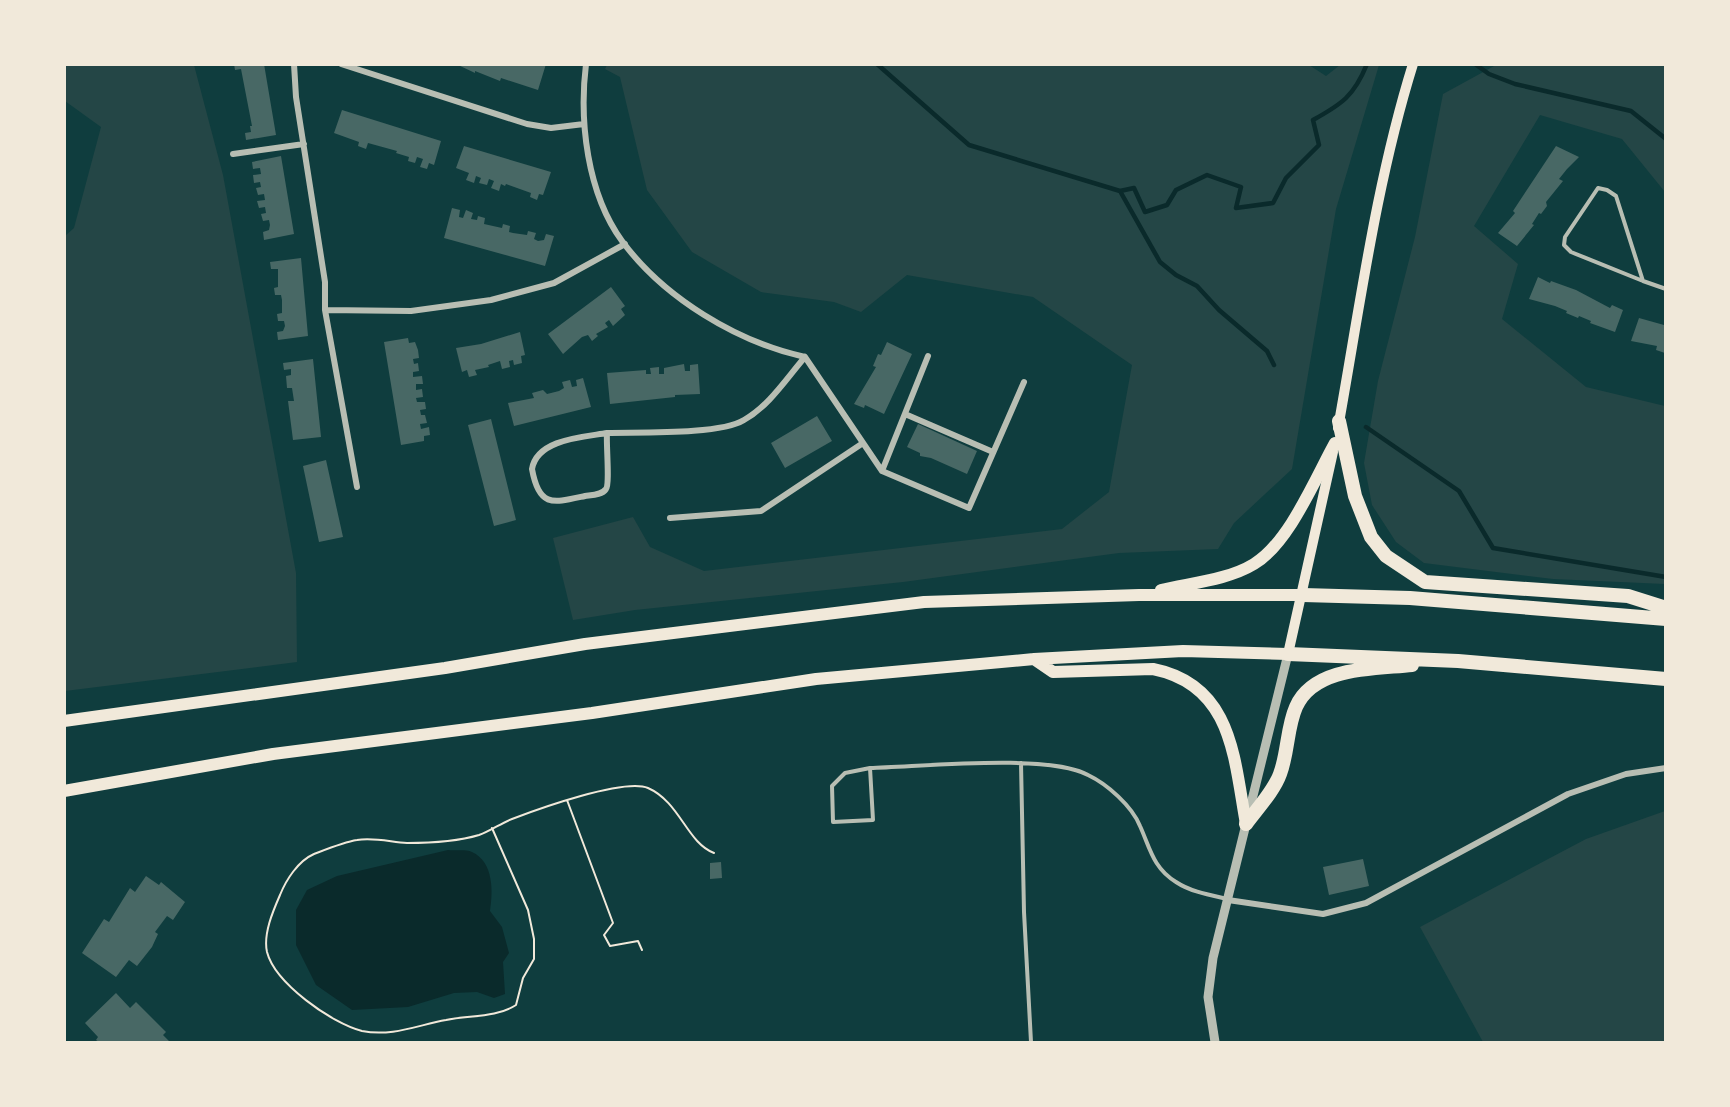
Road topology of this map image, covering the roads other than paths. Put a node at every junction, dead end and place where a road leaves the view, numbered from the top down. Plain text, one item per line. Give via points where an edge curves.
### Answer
1 (294, 64) edge
2 (341, 64) edge
3 (586, 64) edge
4 (1413, 64) edge
5 (584, 124) junction
6 (304, 144) junction
7 (233, 154) dead end
8 (625, 244) junction
9 (1643, 281) junction
10 (1665, 289) edge
11 (325, 309) junction
12 (928, 356) dead end
13 (805, 357) junction
14 (1024, 382) dead end
15 (905, 414) junction
16 (1339, 421) junction
17 (607, 434) junction
18 (863, 443) junction
19 (1335, 443) junction
20 (993, 452) junction
21 (882, 471) junction
22 (357, 487) dead end
23 (670, 518) dead end
24 (1139, 595) junction
25 (1304, 595) junction
26 (1665, 608) edge
27 (1665, 619) edge
28 (1288, 654) junction
29 (1034, 659) junction
30 (1458, 661) junction
31 (1665, 679) edge
32 (64, 722) edge
33 (1021, 763) junction
34 (870, 768) junction
35 (1665, 768) edge
36 (64, 791) edge
37 (1246, 824) junction
38 (1228, 900) junction
39 (1030, 1042) edge
40 (1215, 1042) edge

1 - 6 street
2 - 5 street via 527,124 551,128
3 - 5 street
4 - 16 main road via 1371,233
5 - 8 street via 598,187 609,219
6 - 7 street
6 - 11 street via 325,282
8 - 11 street via 554,283 491,300 411,311
8 - 13 street via 694,308 767,348
9 - 9 lane via 1571,252 1564,245 1565,237 1598,188 1616,196
9 - 10 lane
11 - 22 street
12 - 15 street
13 - 17 street via 766,403 744,421 722,428
13 - 18 street
14 - 20 street
15 - 20 street
15 - 21 street
16 - 19 main road
16 - 26 highway via 1360,514 1371,537 1386,556 1425,582 1628,596
17 - 17 street via 563,441 541,454 532,469 541,496 550,502 565,502 606,489
18 - 21 street
18 - 23 street via 761,511
19 - 24 highway via 1286,534 1268,554 1237,572
19 - 25 main road
20 - 21 street via 969,508
24 - 25 highway
24 - 32 highway via 924,602 813,614
25 - 27 highway via 1410,598
25 - 28 main road
28 - 29 highway via 1183,651
28 - 30 highway
28 - 37 street
29 - 36 highway via 816,679 592,713 273,754
29 - 37 highway via 1053,672 1154,669 1191,683 1215,707 1229,733
30 - 31 highway
30 - 37 highway via 1355,671 1311,688 1296,708 1279,776
33 - 34 lane
33 - 38 lane via 1074,769 1095,778 1134,816 1150,854 1163,872 1186,889
33 - 39 lane
34 - 34 lane via 845,773 832,786 832,822 873,820
35 - 38 street via 1626,774 1568,794 1366,903 1323,914
37 - 38 street
38 - 40 street via 1208,997

